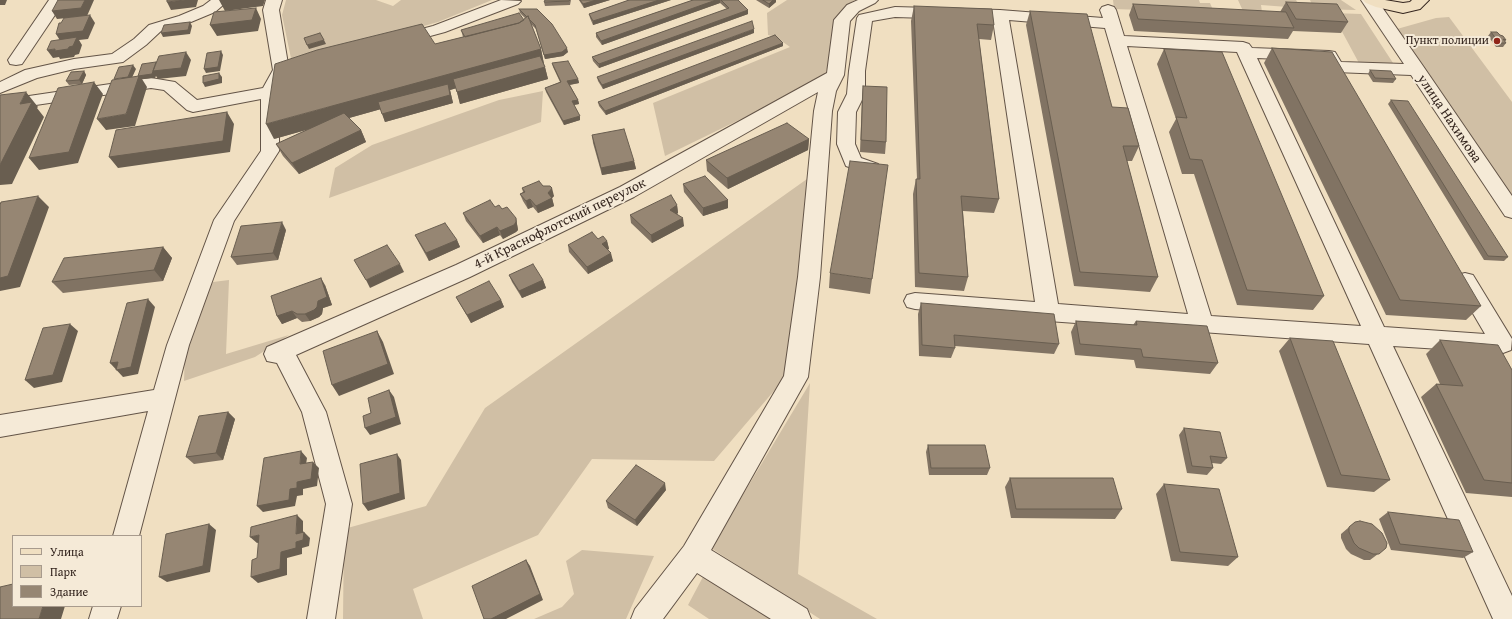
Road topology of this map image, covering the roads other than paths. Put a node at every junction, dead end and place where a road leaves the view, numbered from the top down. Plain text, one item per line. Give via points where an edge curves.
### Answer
1 (57, 0) edge
2 (221, 0) edge
3 (274, 0) edge
4 (870, 0) edge
5 (933, 0) edge
6 (1370, 0) edge
7 (1435, 0) edge
8 (513, 1) dead end
9 (1415, 4) edge
10 (1000, 15) junction
11 (1111, 19) edge
12 (1387, 26) junction
13 (379, 44) edge
14 (1246, 53) junction
15 (8, 61) edge
16 (1335, 66) junction
17 (1417, 70) junction
18 (835, 75) junction
19 (0, 83) edge
20 (1347, 87) edge
21 (0, 88) edge
22 (270, 92) junction
23 (29, 101) edge
24 (871, 169) edge
25 (1511, 209) edge
26 (1454, 263) edge
27 (915, 301) dead end
28 (1048, 312) junction
29 (1202, 324) junction
30 (1377, 336) junction
31 (164, 398) junction
32 (0, 426) edge
33 (126, 535) edge
34 (694, 555) junction
35 (107, 607) edge
36 (103, 619) edge
37 (321, 619) edge
38 (645, 619) edge
39 (797, 619) edge
40 (1508, 619) edge

1 - 15 street
2 - 21 street via 209,9 155,28 117,58 31,74
3 - 22 street via 271,10 288,68
4 - 18 street via 853,8 842,20
5 - 11 street
6 - 9 main road via 1394,7
6 - 12 street, улица Нахимова
7 - 9 main road
8 - 13 street via 439,29
9 - 12 street via 1394,14
10 - 11 street
10 - 24 street via 895,12 865,18 856,94 846,112 846,144 853,162
10 - 28 street
11 - 14 street via 1243,47
11 - 29 street
12 - 17 street, улица Нахимова
14 - 16 street via 1329,56
14 - 30 street
15 - 19 street
16 - 17 street
16 - 20 street
17 - 25 street, улица Нахимова
18 - 34 street via 827,91 823,112 809,277 796,377
18 - 37 street, 4-й Краснофлотский переулок via 627,192 463,271 279,353 314,412 339,504
22 - 23 street via 193,106 169,86 151,83
22 - 31 street via 270,151 224,220 178,345
26 - 30 street via 1503,344
27 - 28 street
28 - 29 street
29 - 30 street
30 - 40 street
31 - 32 street
31 - 33 street
34 - 38 street
34 - 39 street
35 - 36 street

